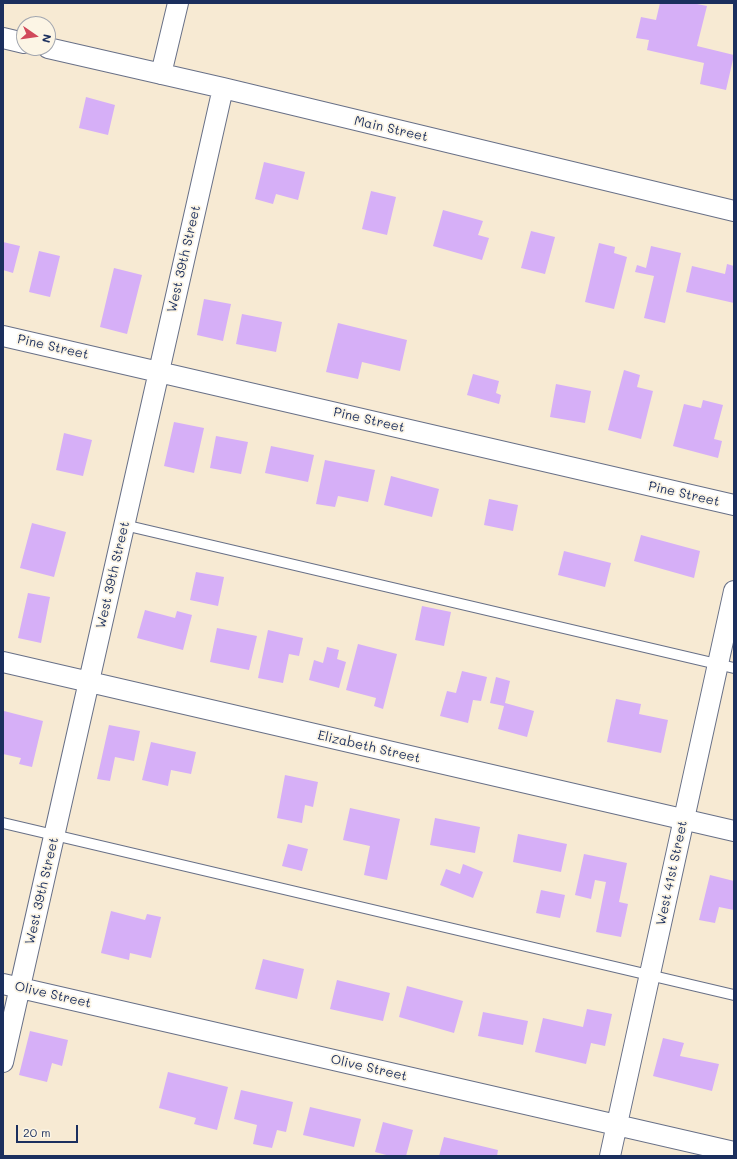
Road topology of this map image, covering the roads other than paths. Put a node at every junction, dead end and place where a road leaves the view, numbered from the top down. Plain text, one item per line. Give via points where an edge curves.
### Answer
1 (178, 3) edge
2 (3, 38) edge
3 (16, 41) edge
4 (56, 50) edge
5 (161, 74) junction
6 (223, 88) junction
7 (734, 211) edge
8 (3, 336) edge
9 (159, 371) junction
10 (734, 505) edge
11 (124, 525) junction
12 (734, 591) edge
13 (3, 662) edge
14 (726, 666) edge
15 (89, 682) junction
16 (684, 819) junction
17 (3, 823) edge
18 (734, 831) edge
19 (54, 835) junction
20 (650, 975) junction
21 (11, 986) edge
22 (734, 994) edge
23 (3, 1062) edge
24 (617, 1125) junction
25 (734, 1152) edge
26 (610, 1156) edge

1 - 5 street
2 - 3 street
4 - 5 street, Main Street
5 - 6 street, Main Street
6 - 7 street, Main Street
6 - 9 street, West 39th Street
8 - 9 street, Pine Street
9 - 10 street, Pine Street
9 - 11 street, West 39th Street
11 - 14 lane
11 - 15 street, West 39th Street
12 - 14 street, West 41st Street
13 - 15 street, Elizabeth Street
14 - 16 street, West 41st Street
15 - 16 street, Elizabeth Street
15 - 19 street, West 39th Street
16 - 18 street, Elizabeth Street
16 - 20 street, West 41st Street
17 - 19 lane
19 - 20 lane
19 - 21 street, West 39th Street
20 - 22 lane
20 - 24 street, West 41st Street
21 - 23 street, West 39th Street
21 - 24 street, Olive Street
24 - 25 street, Olive Street
24 - 26 street, West 41st Street

